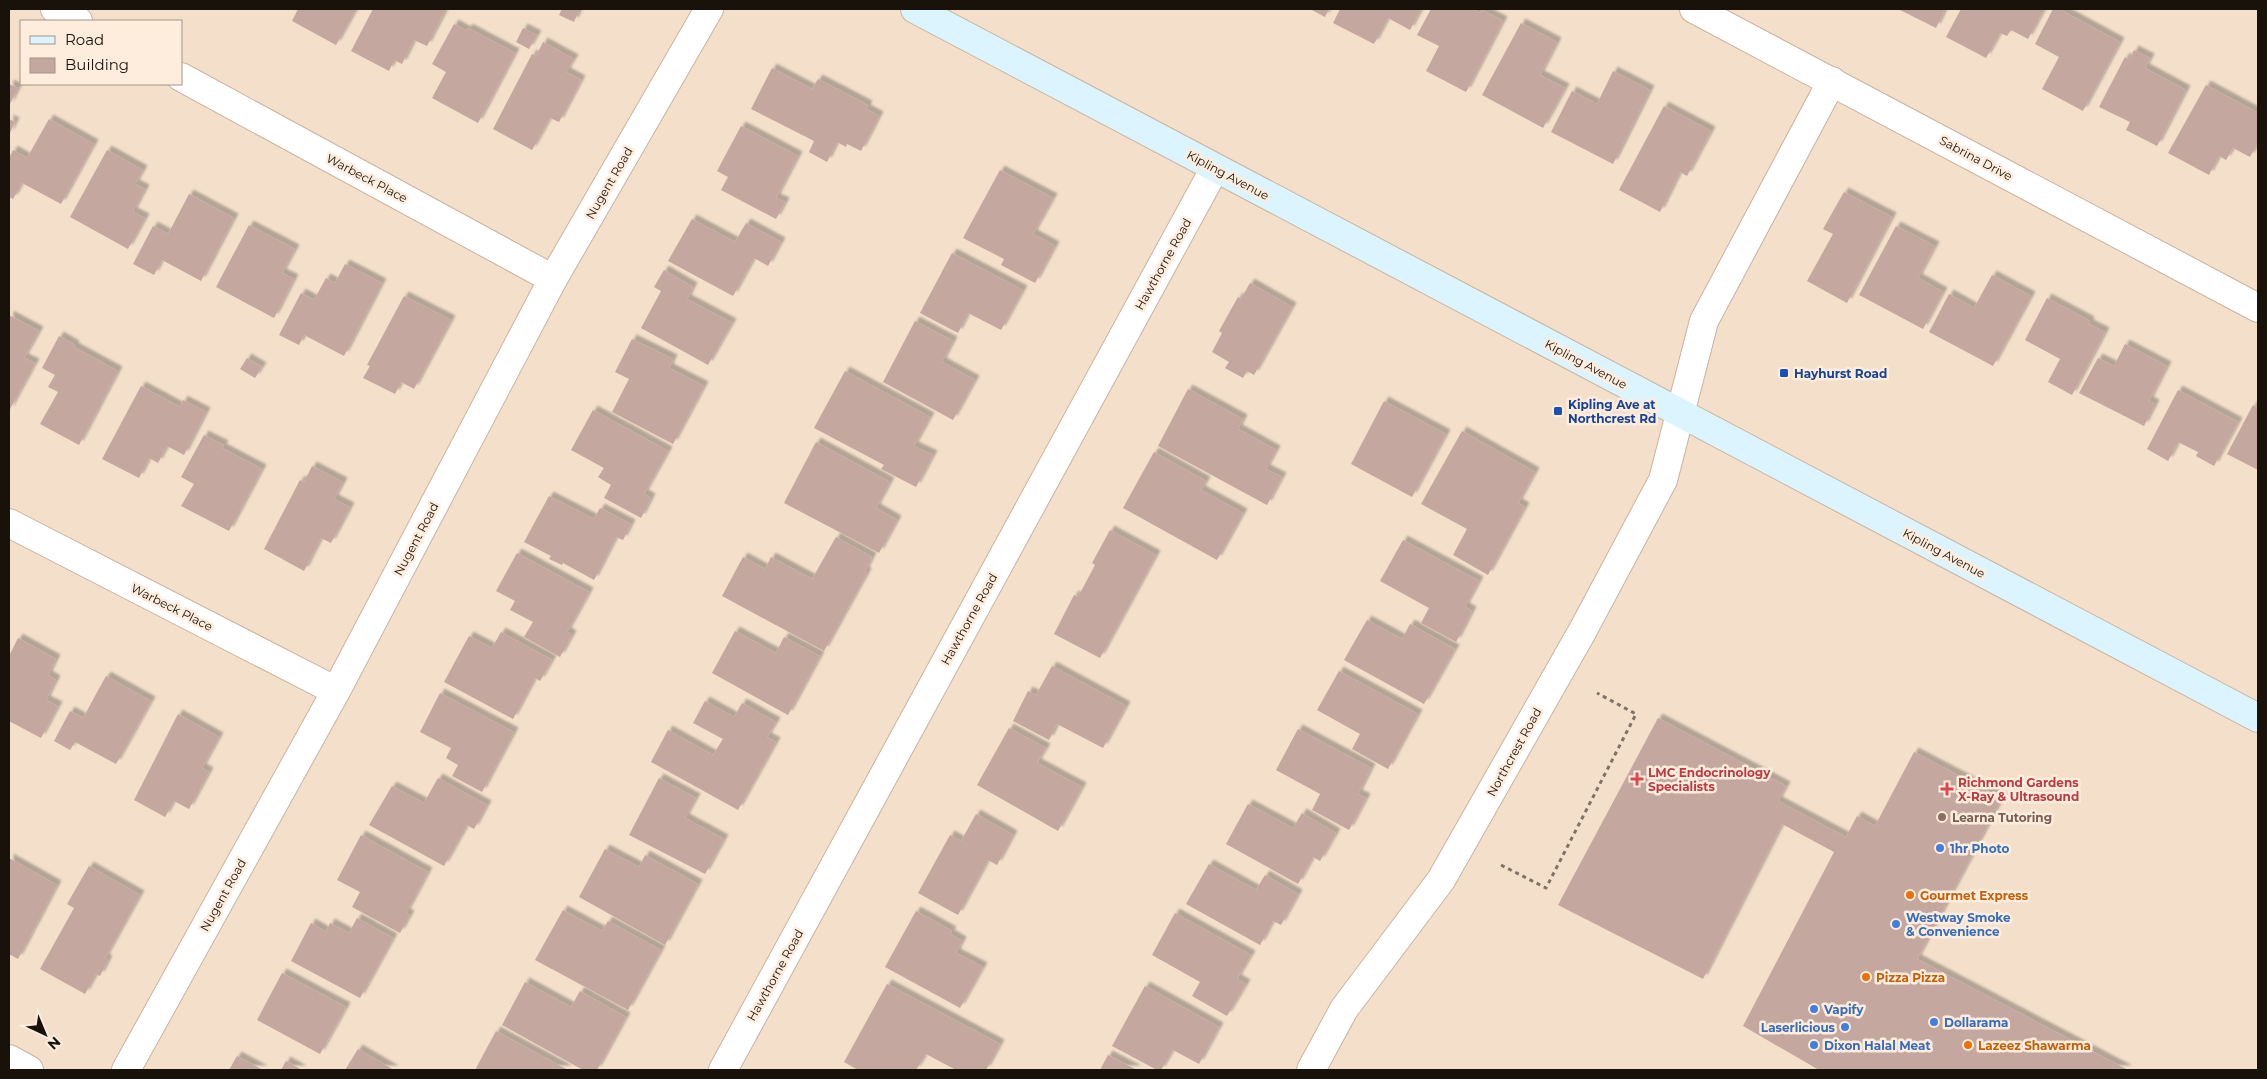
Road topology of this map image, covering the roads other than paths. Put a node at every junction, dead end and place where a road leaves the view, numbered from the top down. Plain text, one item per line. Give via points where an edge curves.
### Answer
1 (55, 9) edge
2 (709, 9) edge
3 (915, 9) edge
4 (1694, 9) edge
5 (76, 20) edge
6 (182, 78) edge
7 (1832, 82) junction
8 (1215, 168) junction
9 (554, 279) junction
10 (2258, 308) edge
11 (1680, 413) junction
12 (9, 522) edge
13 (336, 692) junction
14 (2258, 718) edge
15 (9, 1060) edge
16 (29, 1070) edge
17 (126, 1070) edge
18 (723, 1070) edge
19 (1311, 1070) edge

1 - 5 street
2 - 9 street, Nugent Road
3 - 8 main road, Kipling Avenue
4 - 7 street, Sabrina Drive
6 - 9 street, Warbeck Place
7 - 10 street, Sabrina Drive
7 - 11 street via 1704,321
8 - 11 main road, Kipling Avenue
8 - 18 street, Hawthorne Road
9 - 13 street, Nugent Road
11 - 14 main road, Kipling Avenue
11 - 19 street, Northcrest Road via 1663,480 1578,639 1441,880 1344,1009
12 - 13 street, Warbeck Place
13 - 17 street, Nugent Road
15 - 16 street

